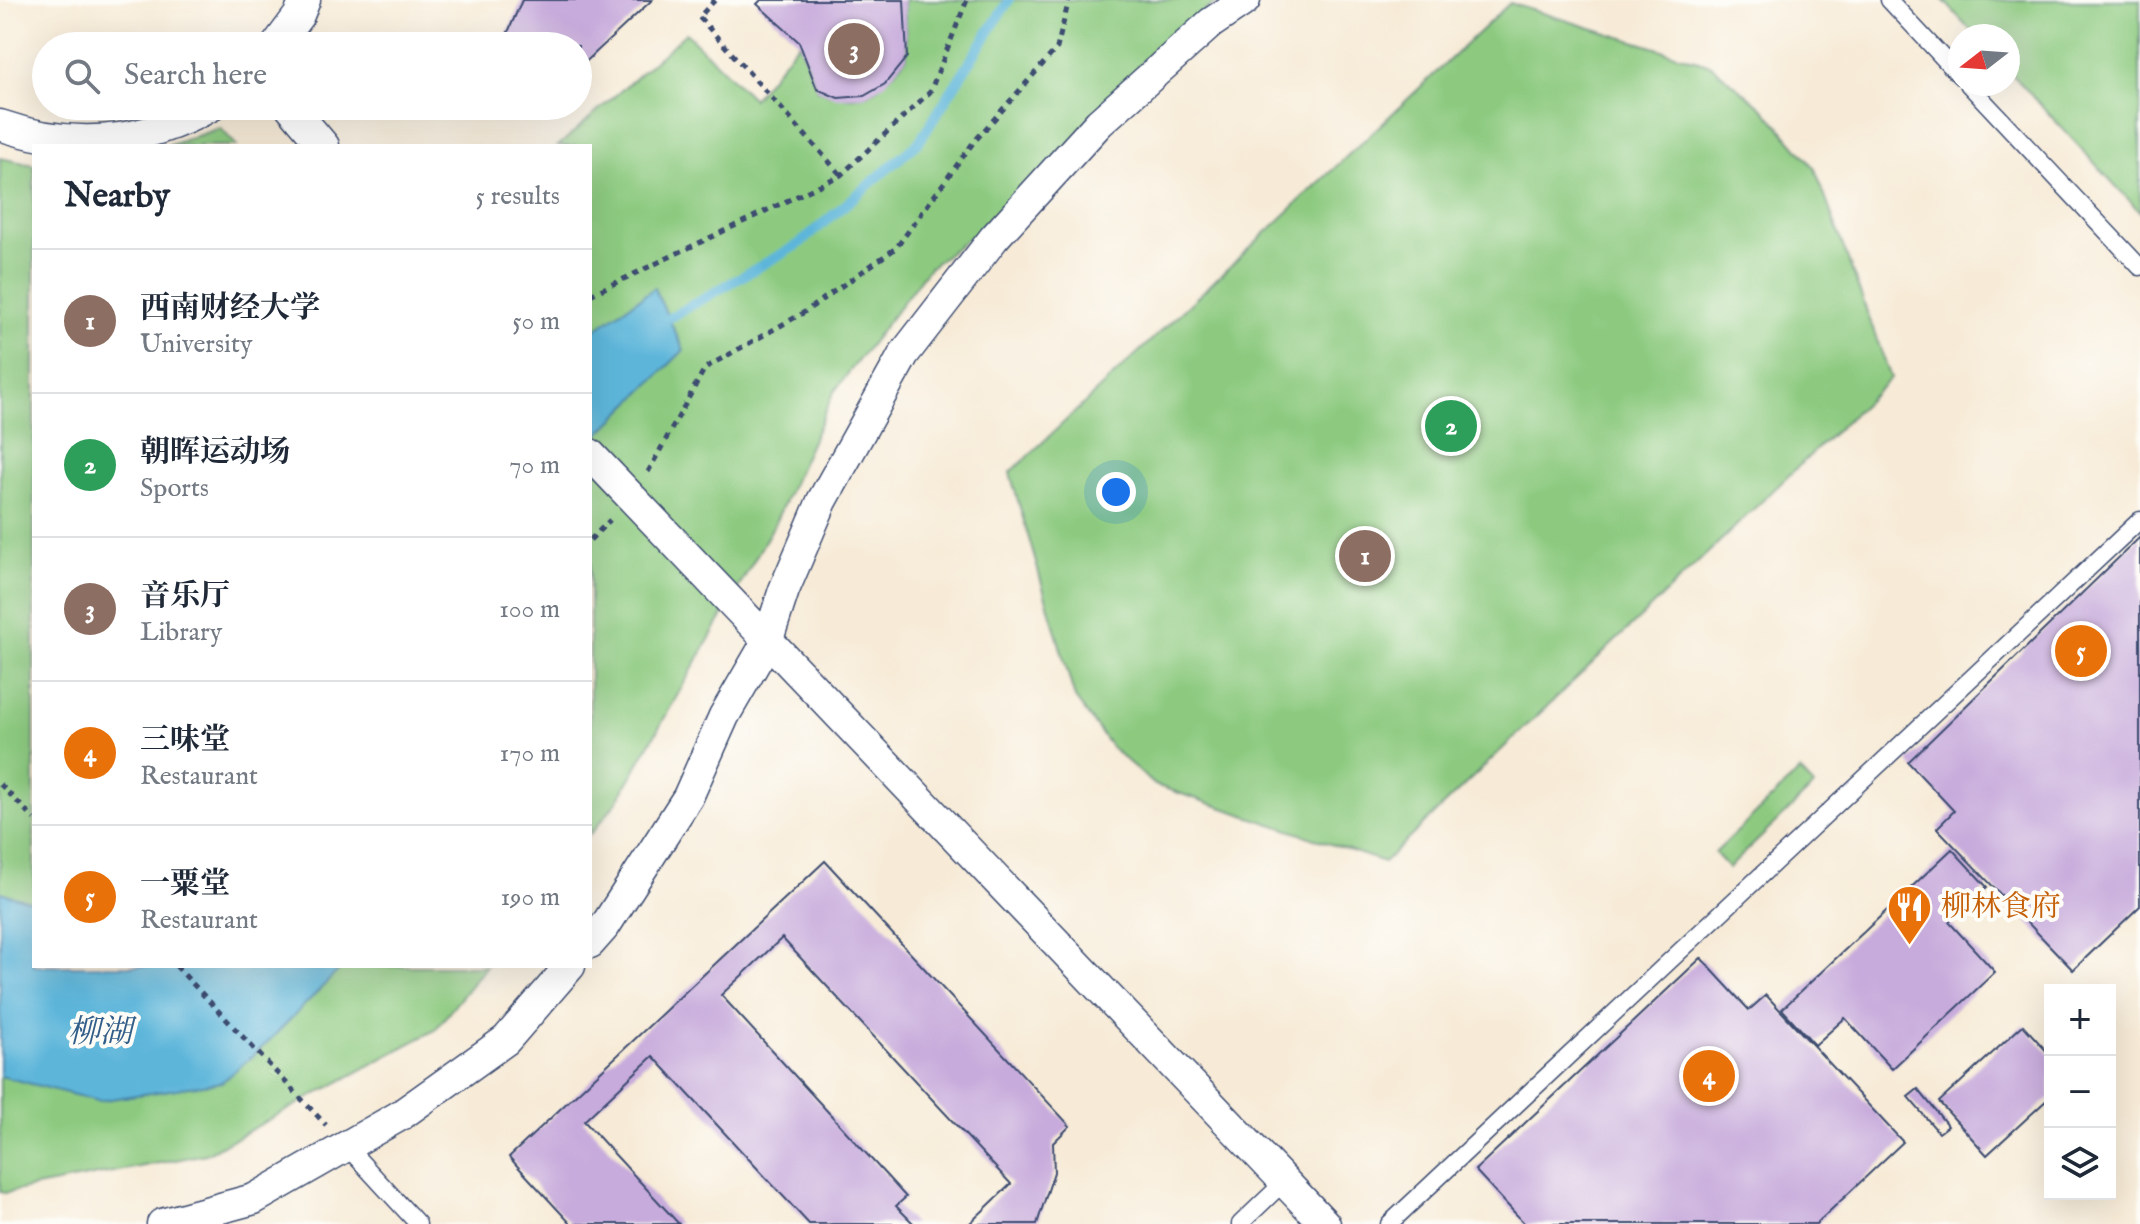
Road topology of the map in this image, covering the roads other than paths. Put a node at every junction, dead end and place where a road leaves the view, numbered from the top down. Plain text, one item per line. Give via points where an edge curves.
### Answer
1 (305, 0) edge
2 (1245, 0) edge
3 (1889, 0) edge
4 (286, 32) edge
5 (1948, 63) edge
6 (1979, 96) edge
7 (186, 120) edge
8 (302, 120) edge
9 (0, 125) edge
10 (322, 144) edge
11 (2140, 267) edge
12 (592, 456) edge
13 (2140, 520) edge
14 (767, 642) junction
15 (592, 941) edge
16 (568, 968) edge
17 (348, 1148) junction
18 (1284, 1182) junction
19 (162, 1224) edge
20 (418, 1224) edge
21 (1240, 1224) edge
22 (1325, 1224) edge
23 (1389, 1224) edge

1 - 4 street
2 - 14 street via 1211,23 1099,123 994,238 904,354 822,501
3 - 5 lane
6 - 11 lane
7 - 9 street via 132,138 82,142 33,136
8 - 10 street
12 - 14 street
13 - 23 lane
14 - 15 street via 724,716 688,797
14 - 18 street
16 - 17 street via 506,1040
17 - 19 street via 254,1199
17 - 20 lane
18 - 21 lane
18 - 22 street

